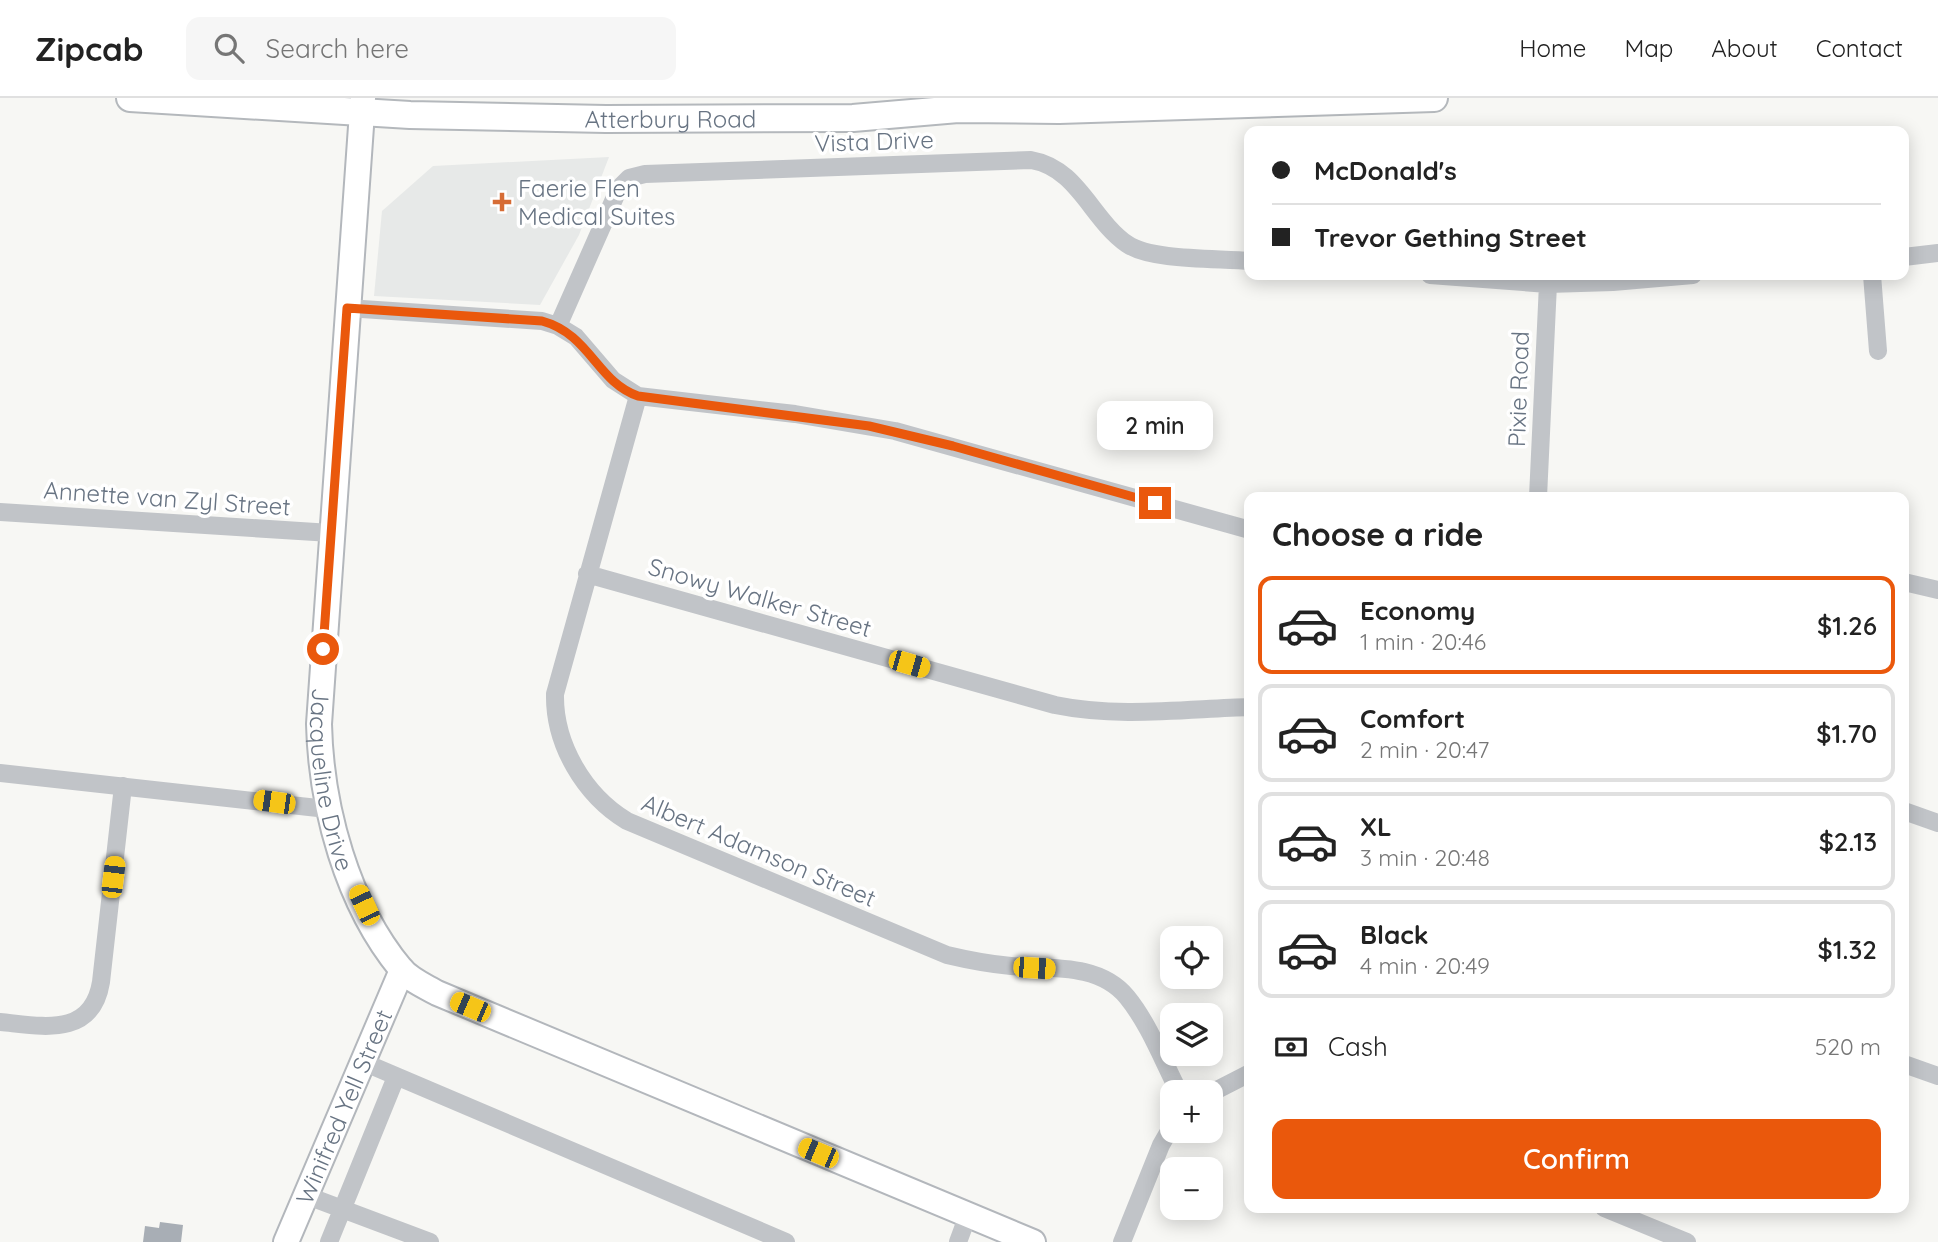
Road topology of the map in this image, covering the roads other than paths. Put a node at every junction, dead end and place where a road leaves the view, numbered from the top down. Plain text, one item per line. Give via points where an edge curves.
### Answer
1 (130, 98) edge
2 (879, 98) edge
3 (1434, 98) edge
4 (363, 105) edge
5 (958, 109) junction
6 (1938, 253) edge
7 (1909, 256) edge
8 (1244, 261) edge
9 (1496, 280) edge
10 (1636, 280) edge
11 (1872, 280) edge
12 (1548, 284) junction
13 (347, 308) junction
14 (558, 326) junction
15 (1878, 351) dead end
16 (638, 396) junction
17 (1538, 492) edge
18 (0, 512) edge
19 (1244, 528) edge
20 (331, 533) junction
21 (587, 574) junction
22 (1909, 583) edge
23 (1938, 590) edge
24 (1244, 707) edge
25 (0, 773) edge
26 (123, 786) junction
27 (327, 809) junction
28 (1909, 813) edge
29 (1938, 823) edge
30 (402, 970) junction
31 (0, 1022) edge
32 (363, 1062) junction
33 (1909, 1066) edge
34 (1244, 1076) edge
35 (1938, 1076) edge
36 (396, 1077) junction
37 (1173, 1080) edge
38 (1223, 1087) edge
39 (1162, 1143) edge
40 (305, 1195) junction
41 (342, 1209) junction
42 (1616, 1213) edge
43 (968, 1215) junction
44 (286, 1242) edge
45 (330, 1242) edge
46 (430, 1242) edge
47 (786, 1242) edge
48 (958, 1242) edge
49 (1033, 1242) edge
50 (1122, 1242) edge
51 (1688, 1242) edge

1 - 4 main road, Atterbury Road
2 - 5 main road, Atterbury Road
3 - 5 main road, Atterbury Road
4 - 5 main road, Atterbury Road via 606,119 853,118
4 - 13 street, Jacqueline Drive
6 - 7 street
8 - 14 street, Vista Drive via 1153,253 1128,245 1068,178 1031,160 645,174 629,178 619,188
9 - 12 street
10 - 12 street
11 - 15 street
12 - 17 street, Pixie Road
13 - 14 street via 525,319
13 - 20 street, Jacqueline Drive
14 - 16 street via 576,337 620,387
16 - 19 street via 895,431
16 - 21 street, Albert Adamson Street
18 - 20 street, Annette van Zyl Street
20 - 27 street, Jacqueline Drive via 319,724
21 - 24 street, Snowy Walker Street via 1055,705 1127,712
21 - 37 street, Albert Adamson Street via 556,687 555,716 569,756 613,812 947,955 991,964 1085,971 1102,978 1132,1003
22 - 23 street
25 - 26 street
26 - 27 street
26 - 31 street via 95,1002 72,1023
27 - 30 street, Jacqueline Drive via 355,888
28 - 29 street
30 - 32 street, Winifred Yell Street
30 - 43 street, Jacqueline Drive via 437,993
32 - 36 street
32 - 40 street, Winifred Yell Street
33 - 35 street
34 - 38 street
36 - 41 street
36 - 47 street
39 - 50 street
40 - 41 street
40 - 44 street, Winifred Yell Street
41 - 45 street
41 - 46 street
42 - 51 street
43 - 48 street
43 - 49 street, Jacqueline Drive

